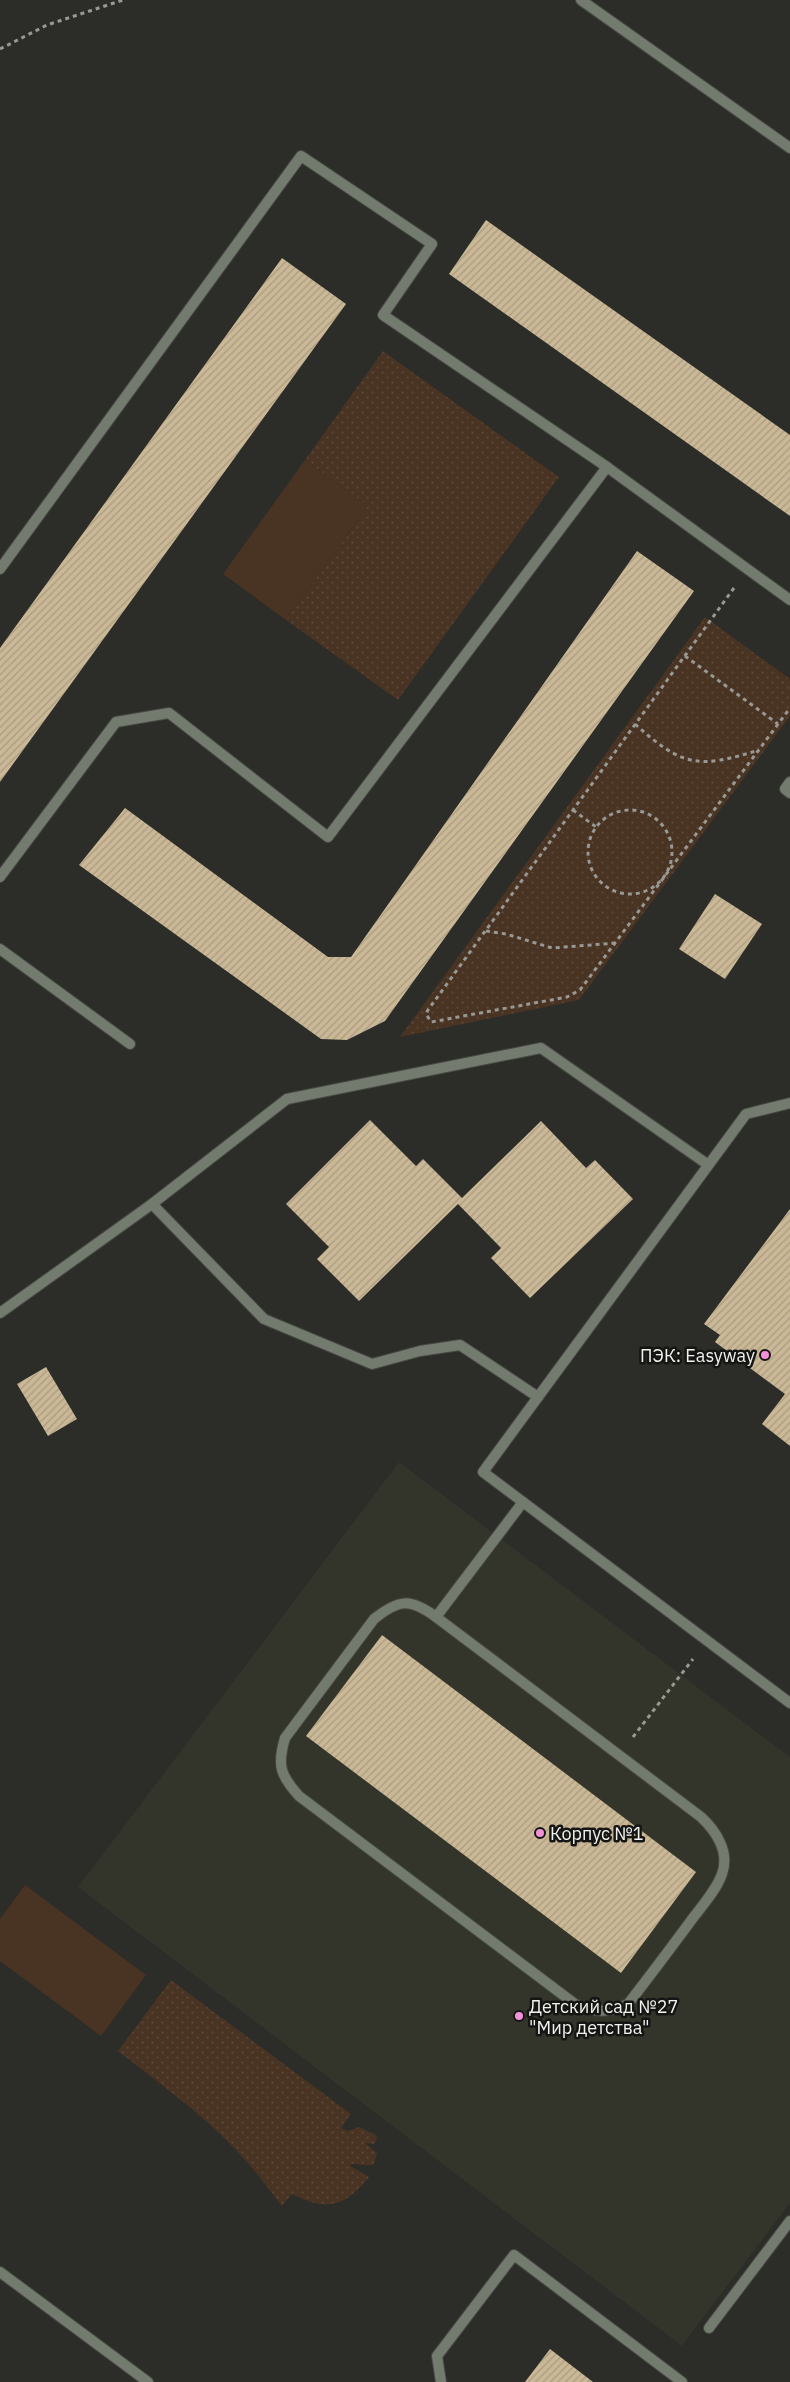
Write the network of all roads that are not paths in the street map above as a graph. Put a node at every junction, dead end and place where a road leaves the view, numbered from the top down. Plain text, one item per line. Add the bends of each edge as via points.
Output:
1 (581, 0) edge
2 (790, 148) edge
3 (608, 467) junction
4 (0, 569) edge
5 (790, 600) edge
6 (790, 782) edge
7 (790, 793) edge
8 (0, 877) edge
9 (0, 950) edge
10 (130, 1044) dead end
11 (790, 1103) edge
12 (707, 1164) junction
13 (152, 1204) junction
14 (0, 1312) edge
15 (538, 1397) junction
16 (522, 1502) junction
17 (436, 1617) junction
18 (790, 1704) edge
19 (790, 2221) edge
20 (0, 2272) edge
21 (709, 2328) dead end
22 (148, 2382) edge
23 (441, 2382) edge
24 (682, 2382) edge

1 - 2 street
3 - 4 street via 383,316 432,244 301,156
3 - 5 street
3 - 8 street via 328,838 169,713 116,722
6 - 7 street via 785,789
9 - 10 street
11 - 12 street via 746,1114
12 - 13 street via 541,1048 287,1099
12 - 15 street
13 - 14 street
13 - 15 street via 264,1318 372,1364 420,1351 460,1345
15 - 16 street via 483,1472
16 - 17 street
16 - 18 street
17 - 17 street via 712,1828 721,1843 724,1858 722,1874 708,1898 628,2004 614,2011 599,2012 567,1998 299,1796 284,1776 280,1756 285,1738 374,1620 390,1606 404,1603 420,1606
19 - 21 street
20 - 22 street
23 - 24 street via 437,2356 514,2255

